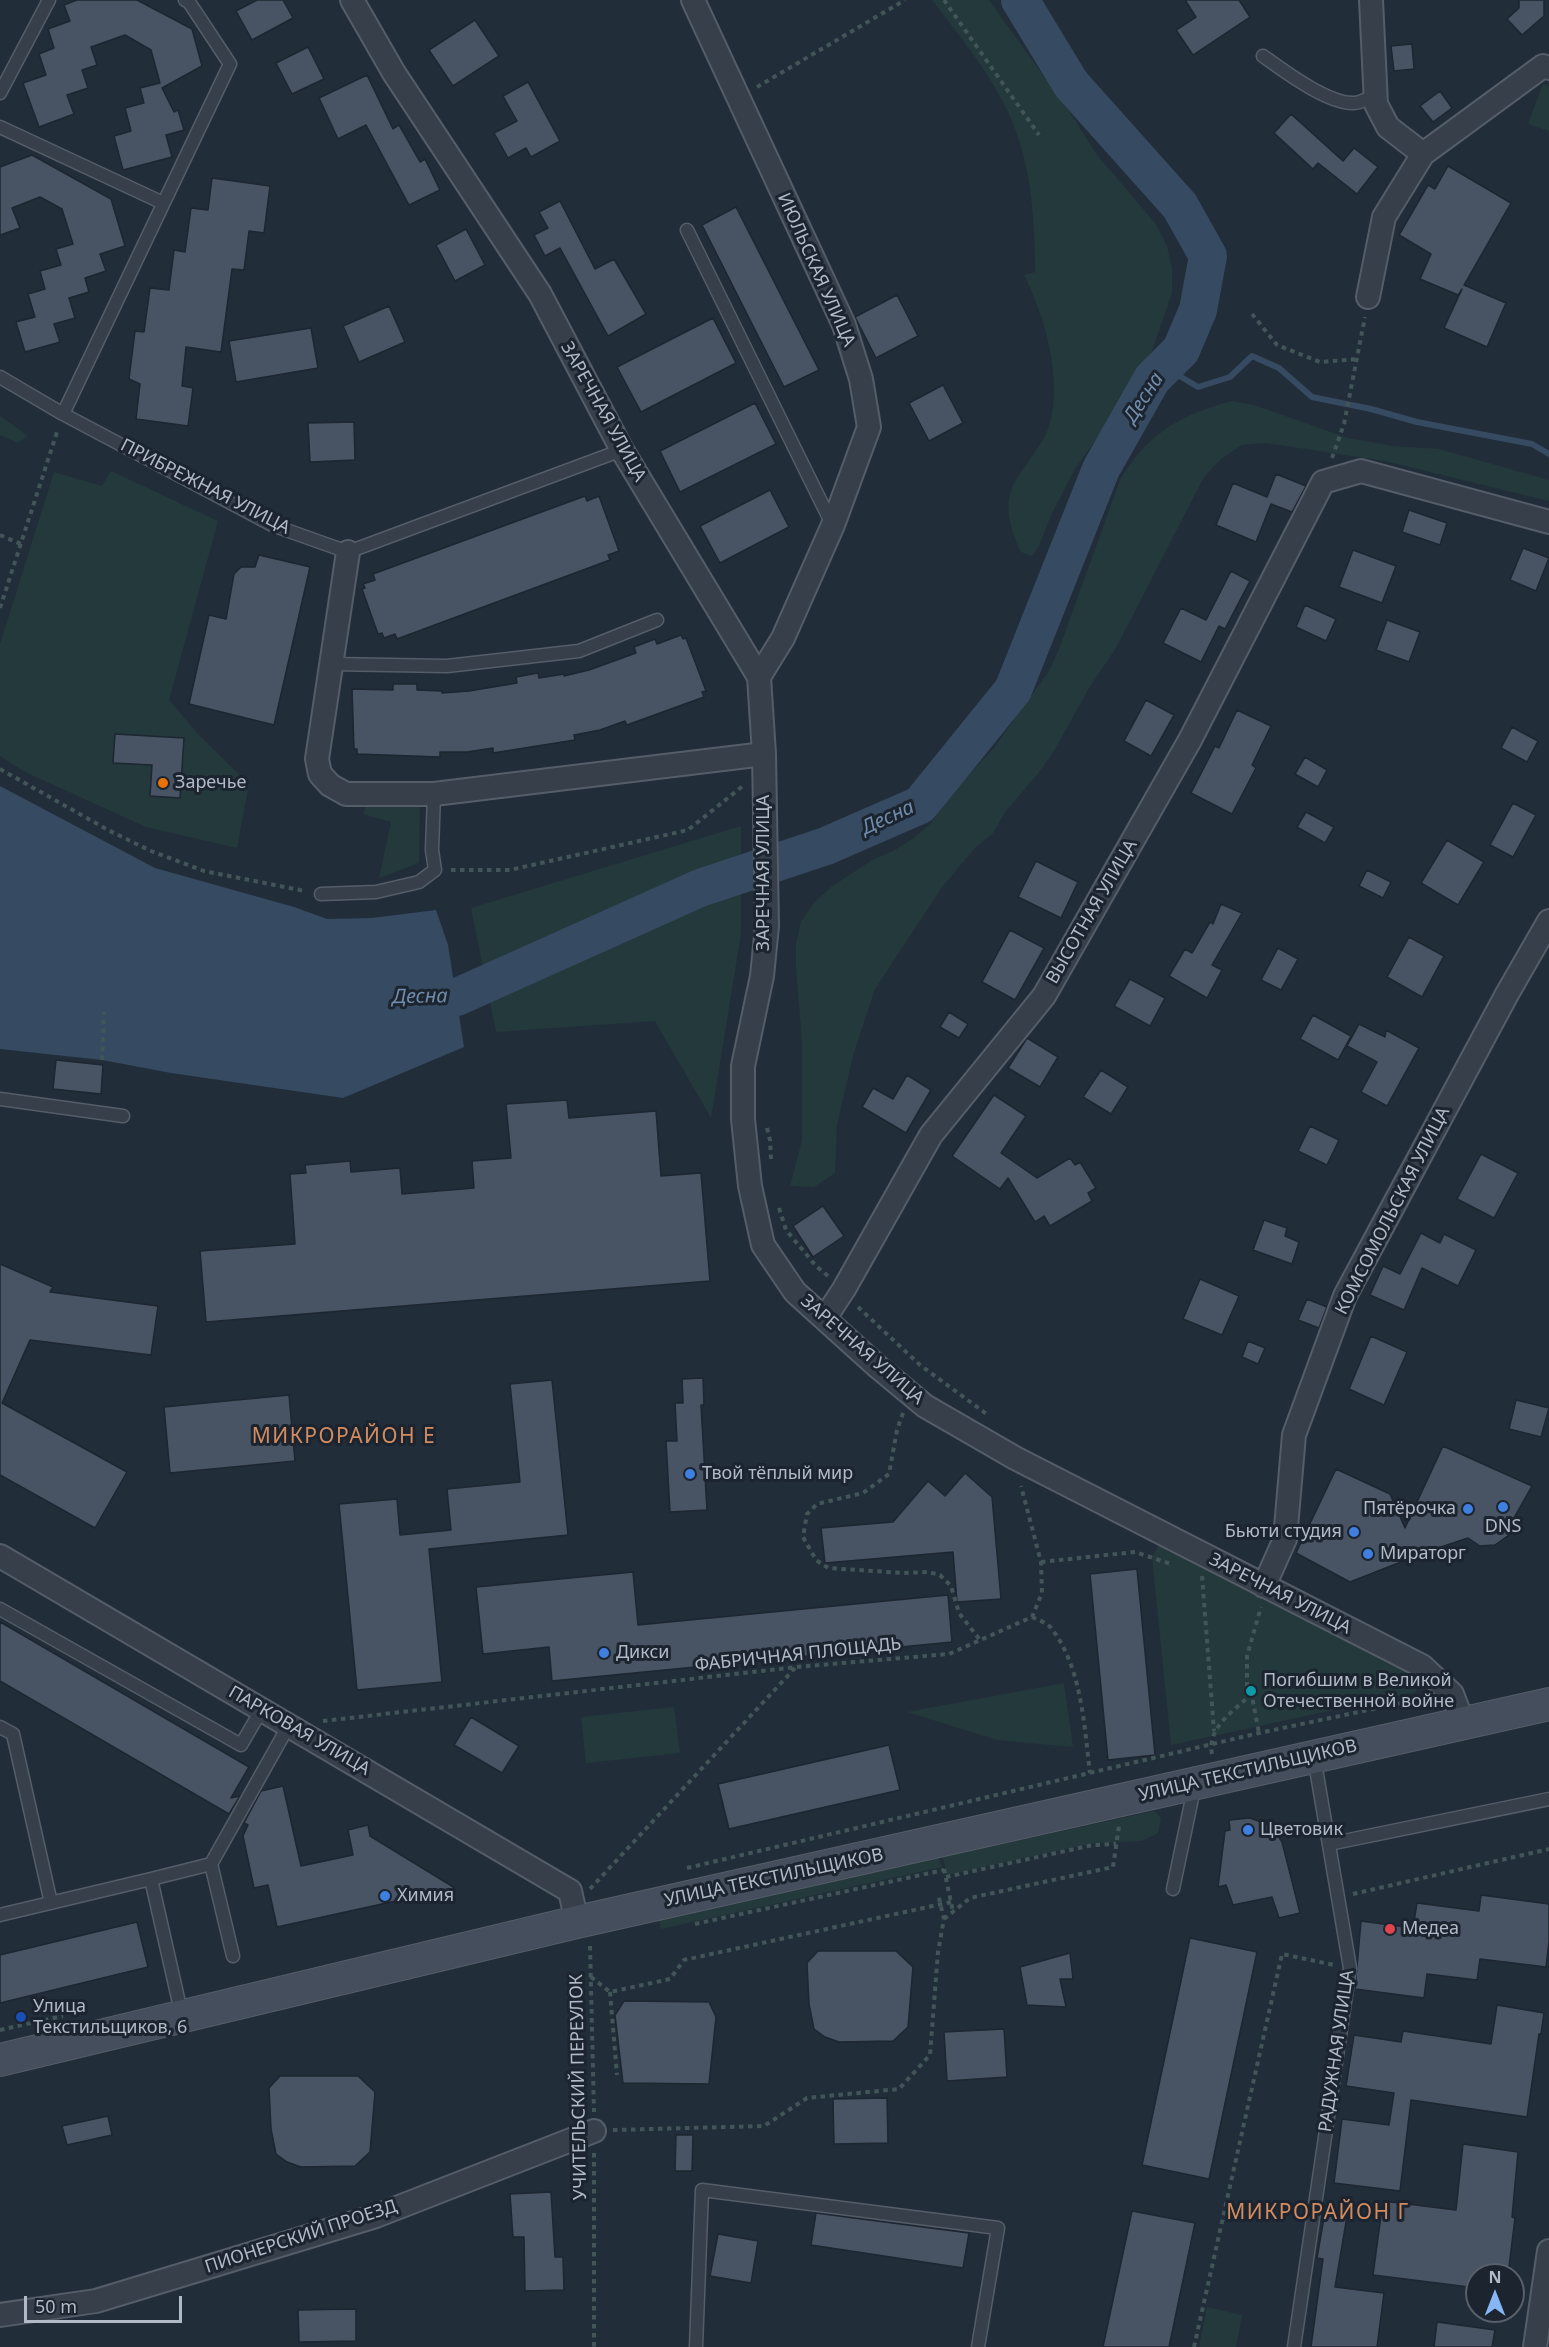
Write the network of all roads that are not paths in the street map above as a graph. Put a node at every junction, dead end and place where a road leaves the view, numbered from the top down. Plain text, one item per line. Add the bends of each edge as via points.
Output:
1 (49, 0) edge
2 (185, 0) edge
3 (352, 0) edge
4 (693, 0) edge
5 (1371, 0) edge
6 (1263, 56) dead end
7 (1547, 60) edge
8 (0, 93) edge
9 (1376, 95) junction
10 (0, 127) edge
11 (1423, 154) junction
12 (164, 203) junction
13 (687, 230) dead end
14 (1368, 297) road end
15 (0, 377) edge
16 (63, 414) junction
17 (622, 450) junction
18 (1549, 522) edge
19 (832, 525) junction
20 (348, 552) junction
21 (657, 620) dead end
22 (331, 664) junction
23 (759, 677) junction
24 (764, 753) junction
25 (434, 794) junction
26 (321, 894) road end
27 (1549, 921) edge
28 (0, 1099) edge
29 (123, 1116) dead end
30 (825, 1318) junction
31 (1, 1560) edge
32 (1264, 1586) junction
33 (0, 1609) edge
34 (1549, 1704) edge
35 (262, 1709) junction
36 (1457, 1709) junction
37 (289, 1725) junction
38 (0, 1726) edge
39 (1314, 1756) junction
40 (1195, 1783) junction
41 (1549, 1799) edge
42 (1329, 1844) junction
43 (211, 1864) junction
44 (151, 1879) junction
45 (1173, 1889) dead end
46 (51, 1903) junction
47 (0, 1915) edge
48 (583, 1931) junction
49 (233, 1956) dead end
50 (182, 2016) junction
51 (0, 2060) edge
52 (594, 2131) road end
53 (1549, 2251) edge
54 (0, 2315) edge
55 (696, 2347) edge
56 (978, 2347) edge
57 (1294, 2347) edge
58 (1535, 2347) edge

1 - 8 lane
2 - 12 lane via 230,64
3 - 17 street, ЗАРЕЧНАЯ УЛИЦА via 394,74 540,294
4 - 19 street, ИЮЛЬСКАЯ УЛИЦА via 844,325 861,379 868,427
5 - 9 street
6 - 9 lane via 1297,81 1334,98 1355,104
7 - 11 street
9 - 11 street via 1376,104 1388,127
10 - 12 lane
11 - 14 street via 1384,217
12 - 16 lane
13 - 19 lane
15 - 16 lane, ПРИБРЕЖНАЯ УЛИЦА
16 - 20 lane, ПРИБРЕЖНАЯ УЛИЦА via 273,525
17 - 20 lane
17 - 23 street, ЗАРЕЧНАЯ УЛИЦА
18 - 30 street, ВЫСОТНАЯ УЛИЦА via 1361,471 1323,482 1190,740 1044,996 931,1135
19 - 23 street, ИЮЛЬСКАЯ УЛИЦА via 783,638
20 - 22 street
21 - 22 lane via 579,651 447,666
22 - 25 street via 317,759 320,774 346,794
23 - 24 street, ЗАРЕЧНАЯ УЛИЦА
24 - 25 street
24 - 30 street, ЗАРЕЧНАЯ УЛИЦА via 767,926 762,976 743,1066 743,1119 750,1186 763,1245 795,1292
25 - 26 lane via 435,870 419,882 376,892
27 - 32 street, КОМСОМОЛЬСКАЯ УЛИЦА via 1345,1296 1294,1435 1285,1539
28 - 29 lane
30 - 32 street, ЗАРЕЧНАЯ УЛИЦА via 925,1406 1197,1563
31 - 35 street, ПАРКОВАЯ УЛИЦА
32 - 36 street, ЗАРЕЧНАЯ УЛИЦА via 1422,1666
33 - 35 lane via 241,1745
34 - 36 main road, УЛИЦА ТЕКСТИЛЬЩИКОВ
35 - 37 street, ПАРКОВАЯ УЛИЦА
36 - 39 main road, УЛИЦА ТЕКСТИЛЬЩИКОВ
37 - 43 lane
37 - 48 street, ПАРКОВАЯ УЛИЦА via 570,1891
38 - 46 lane via 13,1734
39 - 40 main road, УЛИЦА ТЕКСТИЛЬЩИКОВ
39 - 42 lane, РАДУЖНАЯ УЛИЦА
40 - 45 lane
40 - 48 main road, УЛИЦА ТЕКСТИЛЬЩИКОВ via 938,1842
41 - 42 lane
42 - 57 lane, РАДУЖНАЯ УЛИЦА via 1350,1968
43 - 44 lane
43 - 49 lane
44 - 46 lane
44 - 50 lane
46 - 47 lane
48 - 50 main road, УЛИЦА ТЕКСТИЛЬЩИКОВ
50 - 51 main road, УЛИЦА ТЕКСТИЛЬЩИКОВ
52 - 54 street, ПИОНЕРСКИЙ ПРОЕЗД via 376,2216 96,2301
53 - 58 street
55 - 56 lane via 702,2190 998,2228

